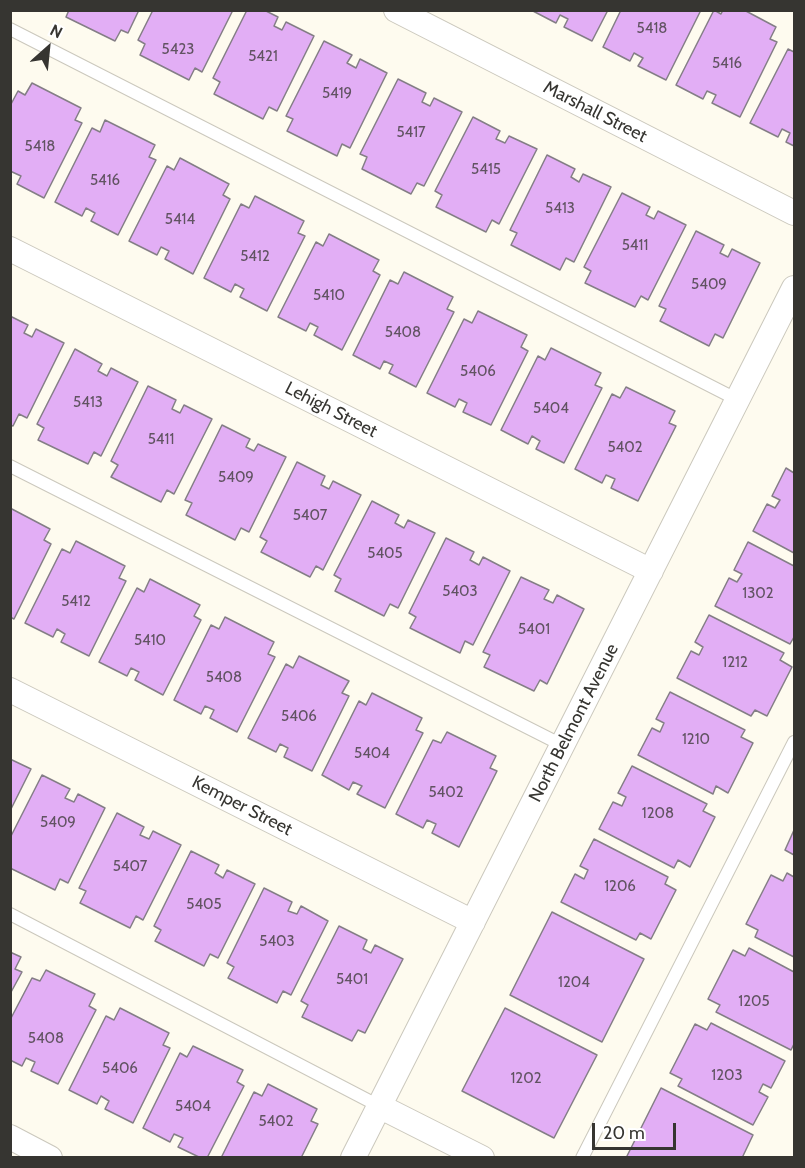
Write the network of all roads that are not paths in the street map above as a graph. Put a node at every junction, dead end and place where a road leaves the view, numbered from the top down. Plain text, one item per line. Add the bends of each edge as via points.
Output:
1 (396, 10) edge
2 (10, 29) edge
3 (795, 213) edge
4 (10, 249) edge
5 (795, 288) edge
6 (738, 400) junction
7 (10, 466) edge
8 (651, 571) junction
9 (10, 690) edge
10 (795, 742) edge
11 (562, 745) junction
12 (10, 914) edge
13 (473, 922) junction
14 (379, 1106) junction
15 (10, 1137) edge
16 (50, 1158) edge
17 (353, 1158) edge
18 (482, 1158) edge
19 (582, 1158) edge

1 - 3 street, Marshall Street
2 - 6 lane
4 - 8 street, Lehigh Street
5 - 6 street, North Belmont Avenue
6 - 8 street, North Belmont Avenue
7 - 11 lane
8 - 11 street, North Belmont Avenue
9 - 13 street, Kemper Street
10 - 19 lane
11 - 13 street, North Belmont Avenue
12 - 14 lane
13 - 14 street, North Belmont Avenue
14 - 17 street, North Belmont Avenue
14 - 18 street
15 - 16 street

